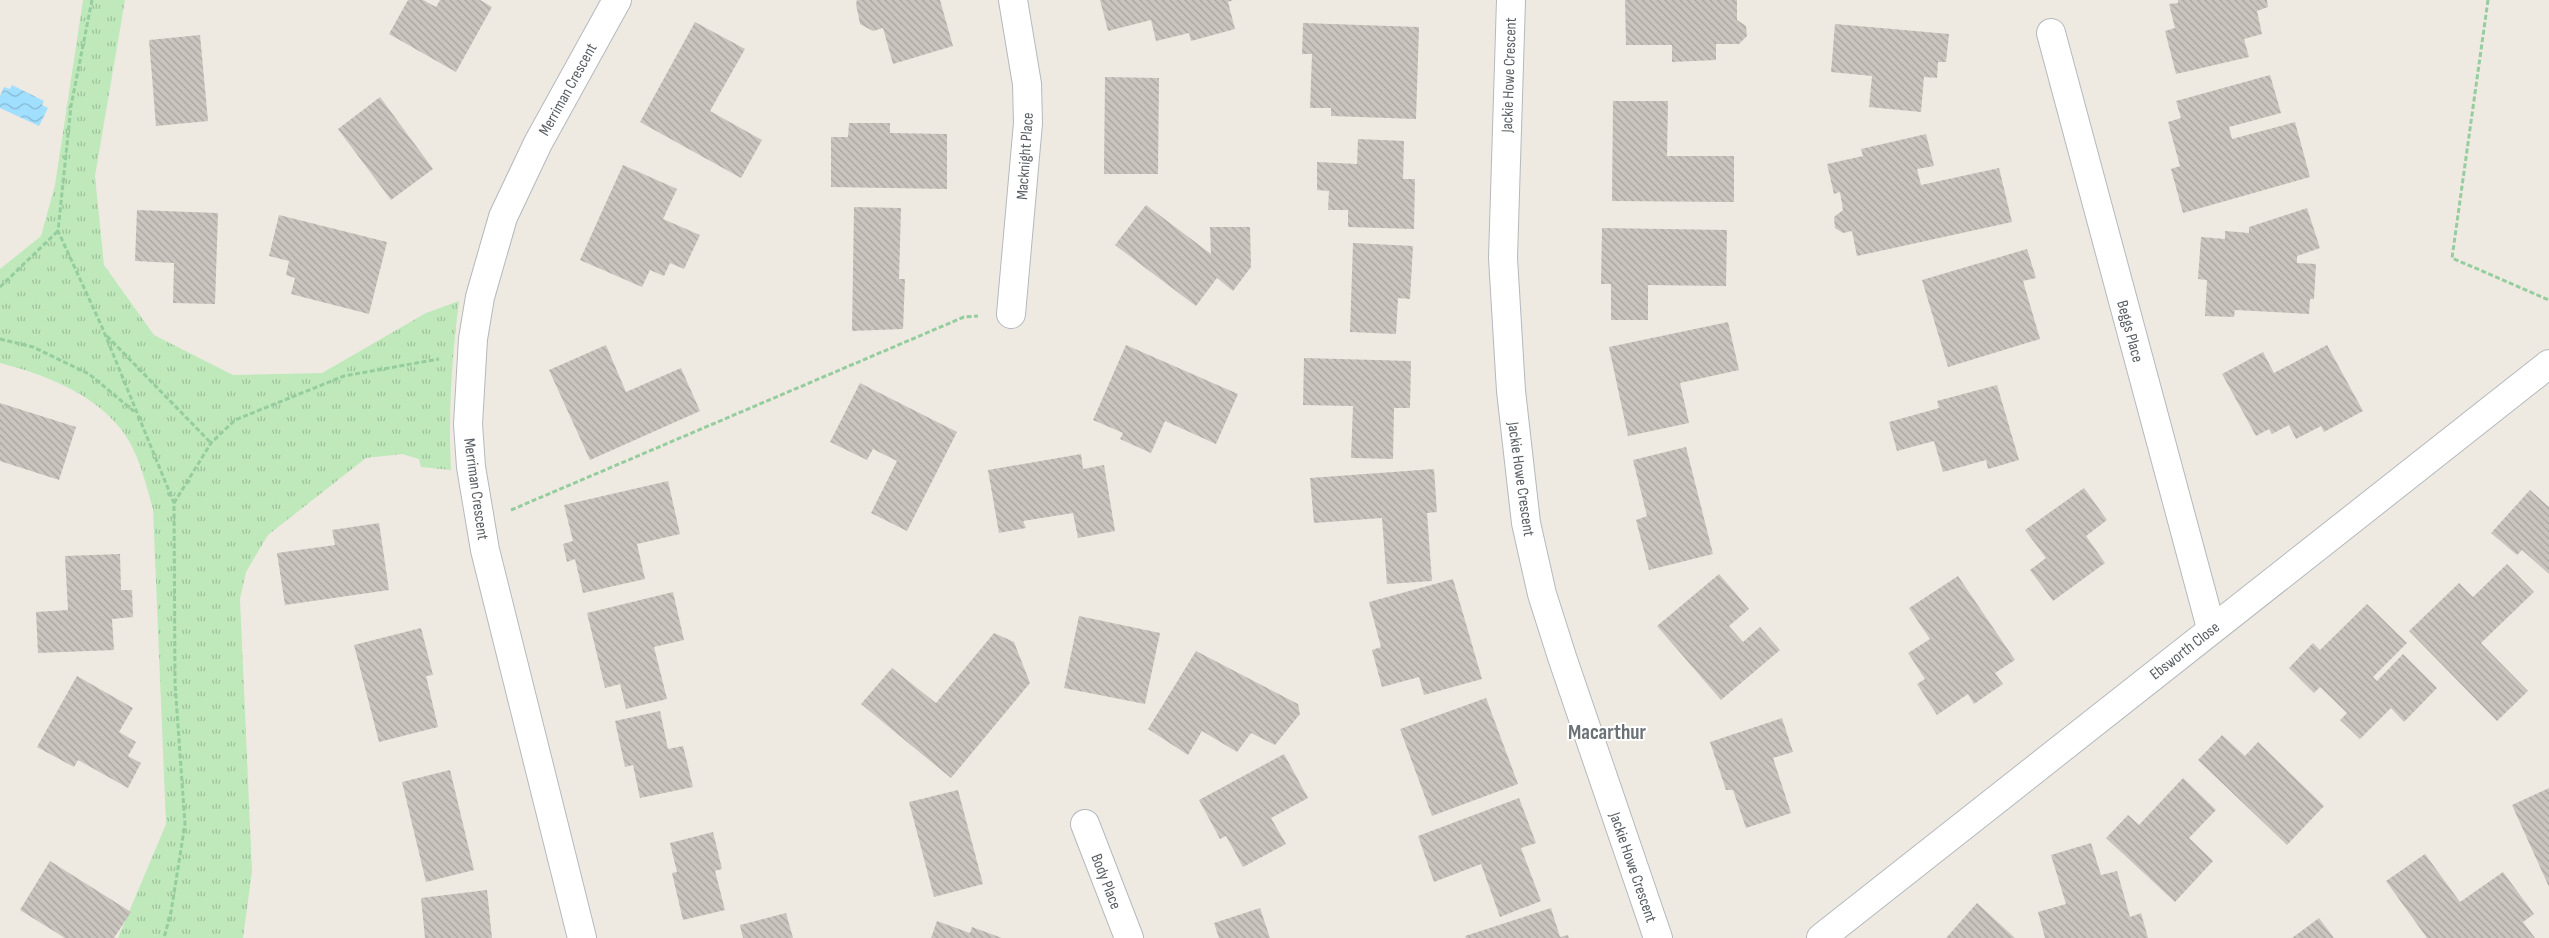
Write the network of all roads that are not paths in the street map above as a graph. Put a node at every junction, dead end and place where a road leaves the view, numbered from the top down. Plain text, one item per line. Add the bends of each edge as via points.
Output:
1 (617, 0) edge
2 (1013, 0) edge
3 (1511, 0) edge
4 (2051, 33) dead end
5 (1011, 314) road end
6 (2549, 364) edge
7 (2211, 628) junction
8 (1085, 824) dead end
9 (582, 938) edge
10 (1129, 938) edge
11 (1658, 938) edge
12 (1821, 938) edge

1 - 9 street, Merriman Crescent via 538,142 503,216 480,297 472,354 468,424 470,467 485,550
2 - 5 street, Macknight Place via 1027,84 1028,123
3 - 11 street, Jackie Howe Crescent via 1503,258 1511,391 1526,523 1542,594 1562,657
4 - 7 street, Beggs Place
6 - 7 street, Ebsworth Close
7 - 12 street, Ebsworth Close
8 - 10 street, Body Place

